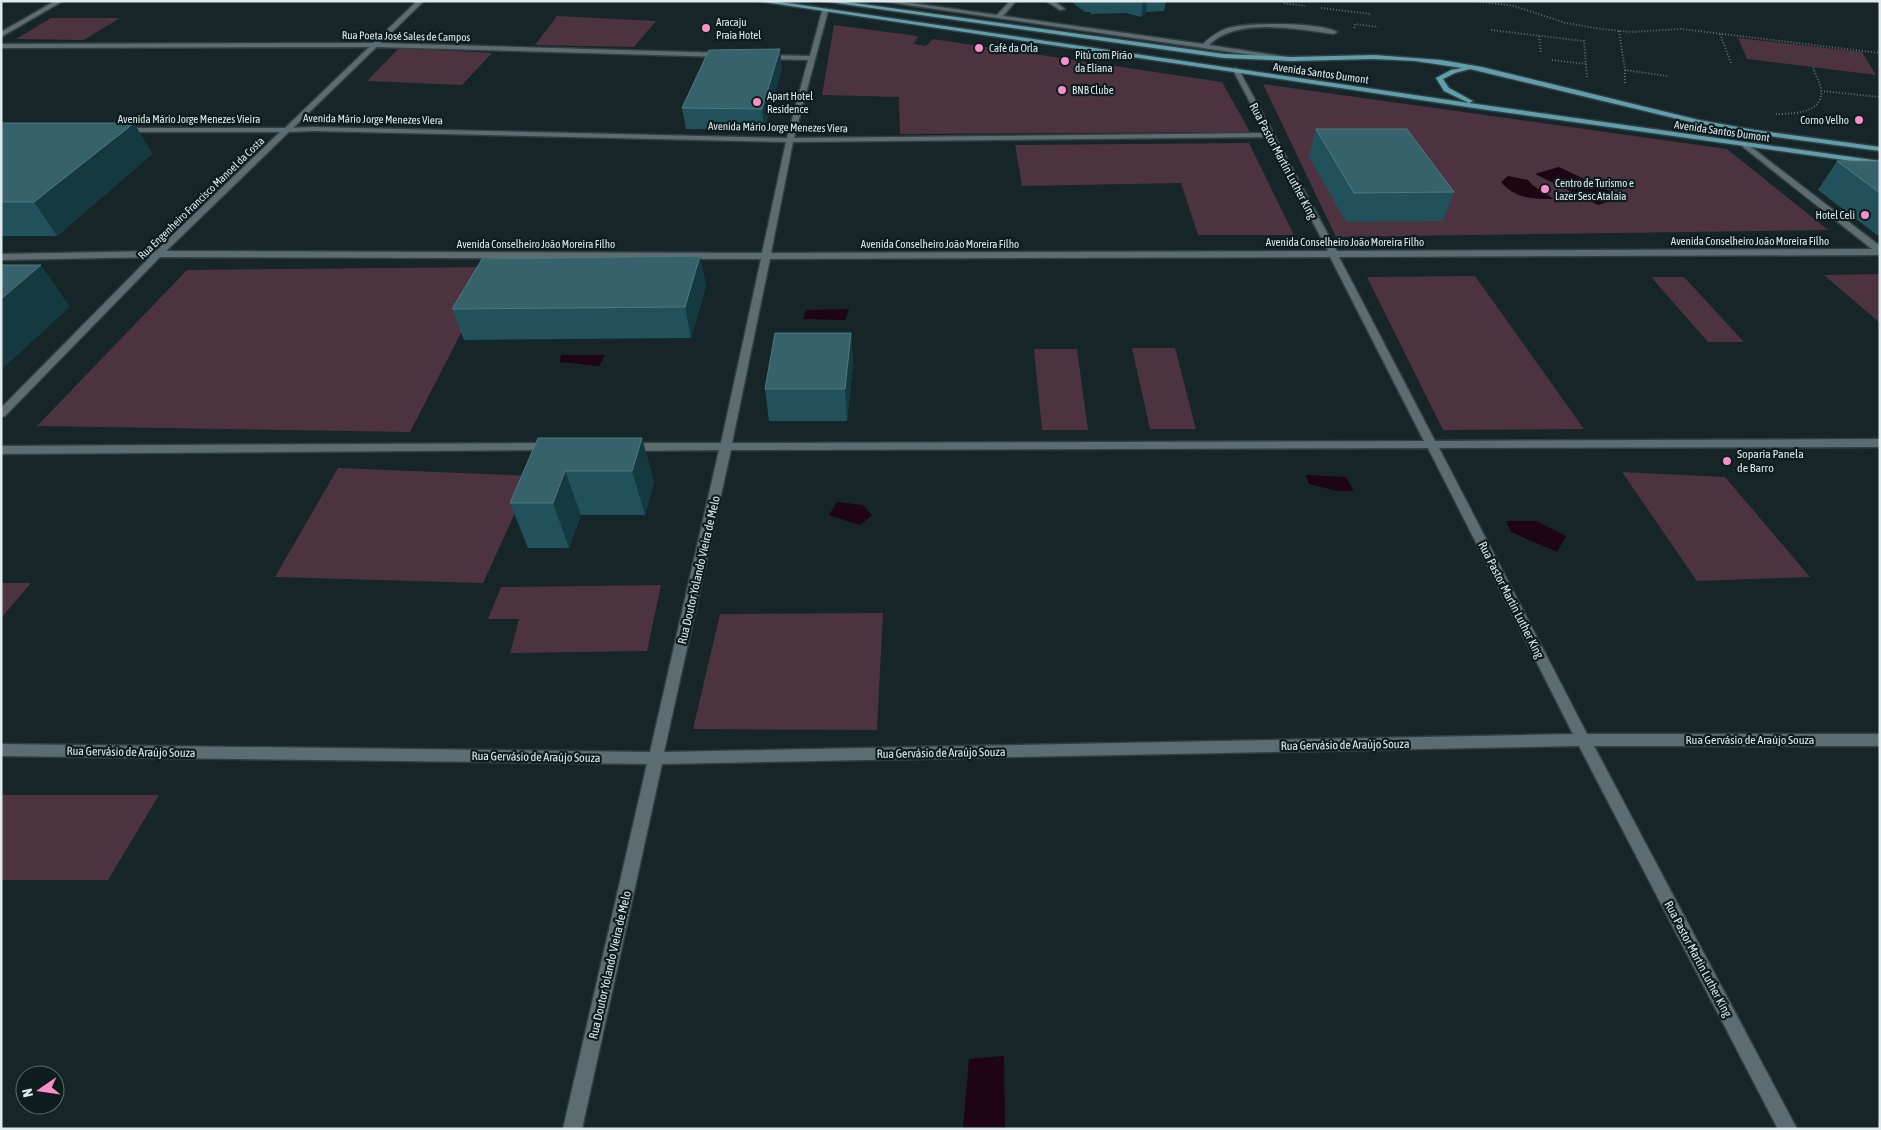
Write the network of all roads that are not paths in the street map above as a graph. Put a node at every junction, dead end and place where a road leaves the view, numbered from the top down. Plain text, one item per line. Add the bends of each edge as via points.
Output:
1 (60, 1) edge
2 (421, 1) edge
3 (760, 1) edge
4 (883, 1) edge
5 (1013, 1) edge
6 (1049, 1) edge
7 (825, 6) edge
8 (1062, 9) dead end
9 (982, 15) junction
10 (945, 16) junction
11 (998, 17) junction
12 (1334, 32) dead end
13 (1, 35) edge
14 (377, 45) junction
15 (1, 46) edge
16 (1205, 46) junction
17 (732, 56) edge
18 (761, 56) edge
19 (810, 58) junction
20 (1292, 58) junction
21 (1482, 69) junction
22 (1236, 70) junction
23 (1481, 107) junction
24 (110, 130) edge
25 (288, 130) junction
26 (1269, 135) junction
27 (790, 140) junction
28 (1746, 145) junction
29 (1880, 148) edge
30 (1880, 163) edge
31 (1880, 251) edge
32 (158, 254) junction
33 (1333, 254) junction
34 (768, 256) junction
35 (1, 257) edge
36 (1, 414) edge
37 (1880, 443) edge
38 (726, 446) junction
39 (1432, 446) junction
40 (557, 447) edge
41 (617, 447) edge
42 (1, 450) edge
43 (1583, 740) junction
44 (1880, 740) edge
45 (1, 750) edge
46 (657, 758) junction
47 (572, 1129) edge
48 (1788, 1129) edge

1 - 13 street
2 - 14 street, Rua Engenheiro Francisco Manoel da Costa
3 - 7 main road, Avenida Santos Dumont
4 - 9 street
5 - 11 street
6 - 8 street
7 - 10 main road, Avenida Santos Dumont
7 - 19 street, Rua Doutor Yolando Vieira de Melo
7 - 22 main road, Avenida Santos Dumont
9 - 10 main road
9 - 11 street
10 - 20 main road, Avenida Santos Dumont via 1197,53
11 - 16 street
12 - 16 street via 1258,26 1213,36
14 - 15 street, Rua Poeta José Sales de Campos
14 - 17 street, Rua Poeta José Sales de Campos
14 - 25 street, Rua Engenheiro Francisco Manoel da Costa
16 - 20 street
18 - 19 street
19 - 27 street, Rua Doutor Yolando Vieira de Melo
20 - 21 main road, Avenida Santos Dumont via 1415,58
21 - 23 main road via 1453,71 1439,78 1444,88
21 - 29 main road, Avenida Santos Dumont via 1699,122
22 - 23 main road, Avenida Santos Dumont
22 - 26 street, Rua Pastor Martin Luther King
23 - 28 main road, Avenida Santos Dumont
24 - 25 street, Avenida Mário Jorge Menezes Vieira
25 - 27 street, Avenida Mário Jorge Menezes Viera
25 - 32 street, Rua Engenheiro Francisco Manoel da Costa
26 - 27 street, Avenida Mário Jorge Menezes Viera
26 - 33 street, Rua Pastor Martin Luther King
27 - 34 street, Rua Doutor Yolando Vieira de Melo
28 - 30 main road, Avenida Santos Dumont
28 - 31 street
31 - 33 street, Avenida Conselheiro João Moreira Filho
32 - 34 street, Avenida Conselheiro João Moreira Filho
32 - 35 street, Avenida Conselheiro João Moreira Filho
32 - 36 street, Rua Engenheiro Francisco Manoel da Costa
33 - 34 street, Avenida Conselheiro João Moreira Filho
33 - 39 street, Rua Pastor Martin Luther King
34 - 38 street, Rua Doutor Yolando Vieira de Melo
37 - 39 street
38 - 39 street
38 - 41 street
38 - 46 street, Rua Doutor Yolando Vieira de Melo
39 - 43 street, Rua Pastor Martin Luther King
40 - 42 street
43 - 44 street, Rua Gervásio de Araújo Souza
43 - 46 street, Rua Gervásio de Araújo Souza
43 - 48 street, Rua Pastor Martin Luther King
45 - 46 street, Rua Gervásio de Araújo Souza
46 - 47 street, Rua Doutor Yolando Vieira de Melo

